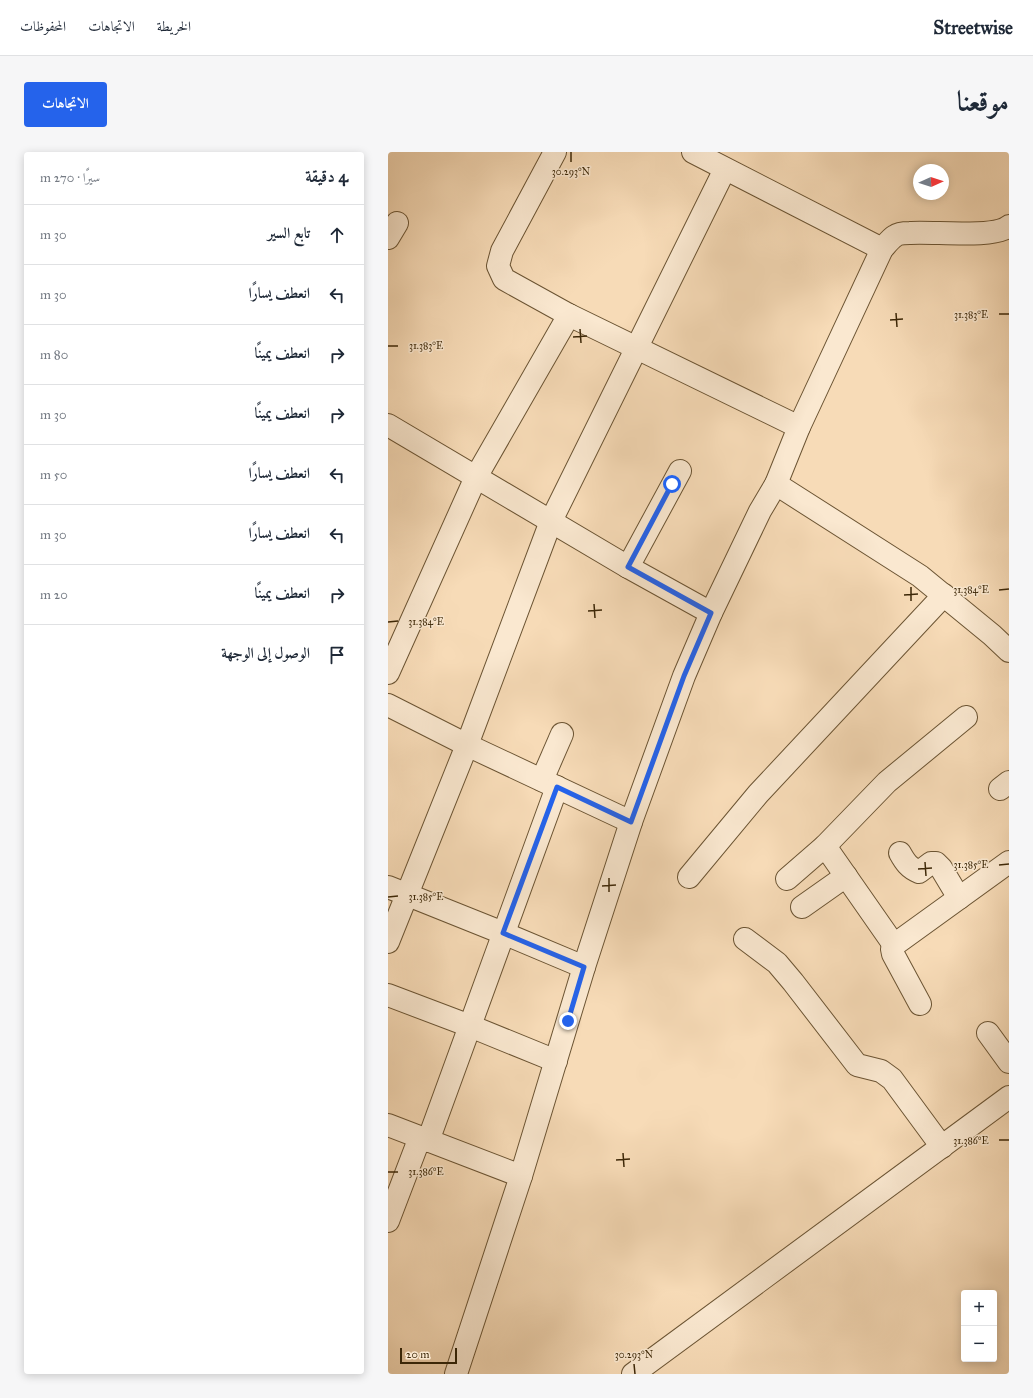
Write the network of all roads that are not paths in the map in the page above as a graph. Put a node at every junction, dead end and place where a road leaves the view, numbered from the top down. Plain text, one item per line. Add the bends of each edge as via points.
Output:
1 (555, 152) edge
2 (693, 152) edge
3 (725, 169) junction
4 (1009, 226) edge
5 (882, 249) junction
6 (569, 315) junction
7 (638, 347) junction
8 (388, 425) edge
9 (799, 427) junction
10 (680, 471) dead end
11 (476, 477) junction
12 (776, 484) junction
13 (551, 521) junction
14 (628, 567) junction
15 (944, 595) junction
16 (711, 613) junction
17 (1009, 651) edge
18 (388, 674) edge
19 (388, 704) edge
20 (966, 717) dead end
21 (562, 734) dead end
22 (467, 745) junction
23 (549, 784) junction
24 (631, 822) junction
25 (825, 846) junction
26 (900, 853) dead end
27 (1009, 862) edge
28 (846, 876) junction
29 (689, 877) dead end
30 (787, 879) dead end
31 (397, 891) edge
32 (959, 898) junction
33 (802, 907) dead end
34 (503, 933) junction
35 (745, 939) dead end
36 (388, 942) edge
37 (894, 946) junction
38 (584, 967) junction
39 (388, 995) edge
40 (920, 1004) dead end
41 (470, 1026) junction
42 (988, 1033) dead end
43 (556, 1061) junction
44 (1009, 1062) edge
45 (1009, 1097) edge
46 (388, 1125) edge
47 (424, 1139) junction
48 (942, 1147) junction
49 (521, 1176) junction
50 (388, 1221) edge
51 (456, 1374) edge
52 (633, 1374) edge

1 - 6 street via 502,251 498,266 504,279
2 - 3 street
3 - 5 street
3 - 7 street
4 - 5 street via 1006,229 983,233 904,234 896,236
5 - 9 street
6 - 7 street
6 - 11 street
7 - 9 street
7 - 13 street
8 - 11 street
9 - 12 street
10 - 14 street
11 - 13 street
11 - 18 street
12 - 15 street via 920,576
12 - 16 street via 760,511
13 - 14 street
13 - 22 street
14 - 16 street
15 - 17 street
15 - 29 street via 758,794
16 - 24 street via 684,676
19 - 22 street
20 - 25 street via 887,782
21 - 23 street
22 - 23 street
22 - 31 street
23 - 24 street
23 - 34 street
24 - 38 street
25 - 28 street
25 - 30 street
26 - 32 street via 907,865 919,872 931,863 936,863
27 - 32 street
28 - 33 street
28 - 37 street
31 - 34 street
31 - 36 street
32 - 37 street
34 - 38 street
34 - 41 street
35 - 48 street via 777,963 857,1065 881,1071 892,1079
37 - 40 street via 893,954
38 - 43 street
39 - 41 street
41 - 43 street
41 - 47 street
42 - 44 street
43 - 49 street
45 - 48 street
46 - 47 street
47 - 49 street
47 - 50 street
48 - 52 street
49 - 51 street

